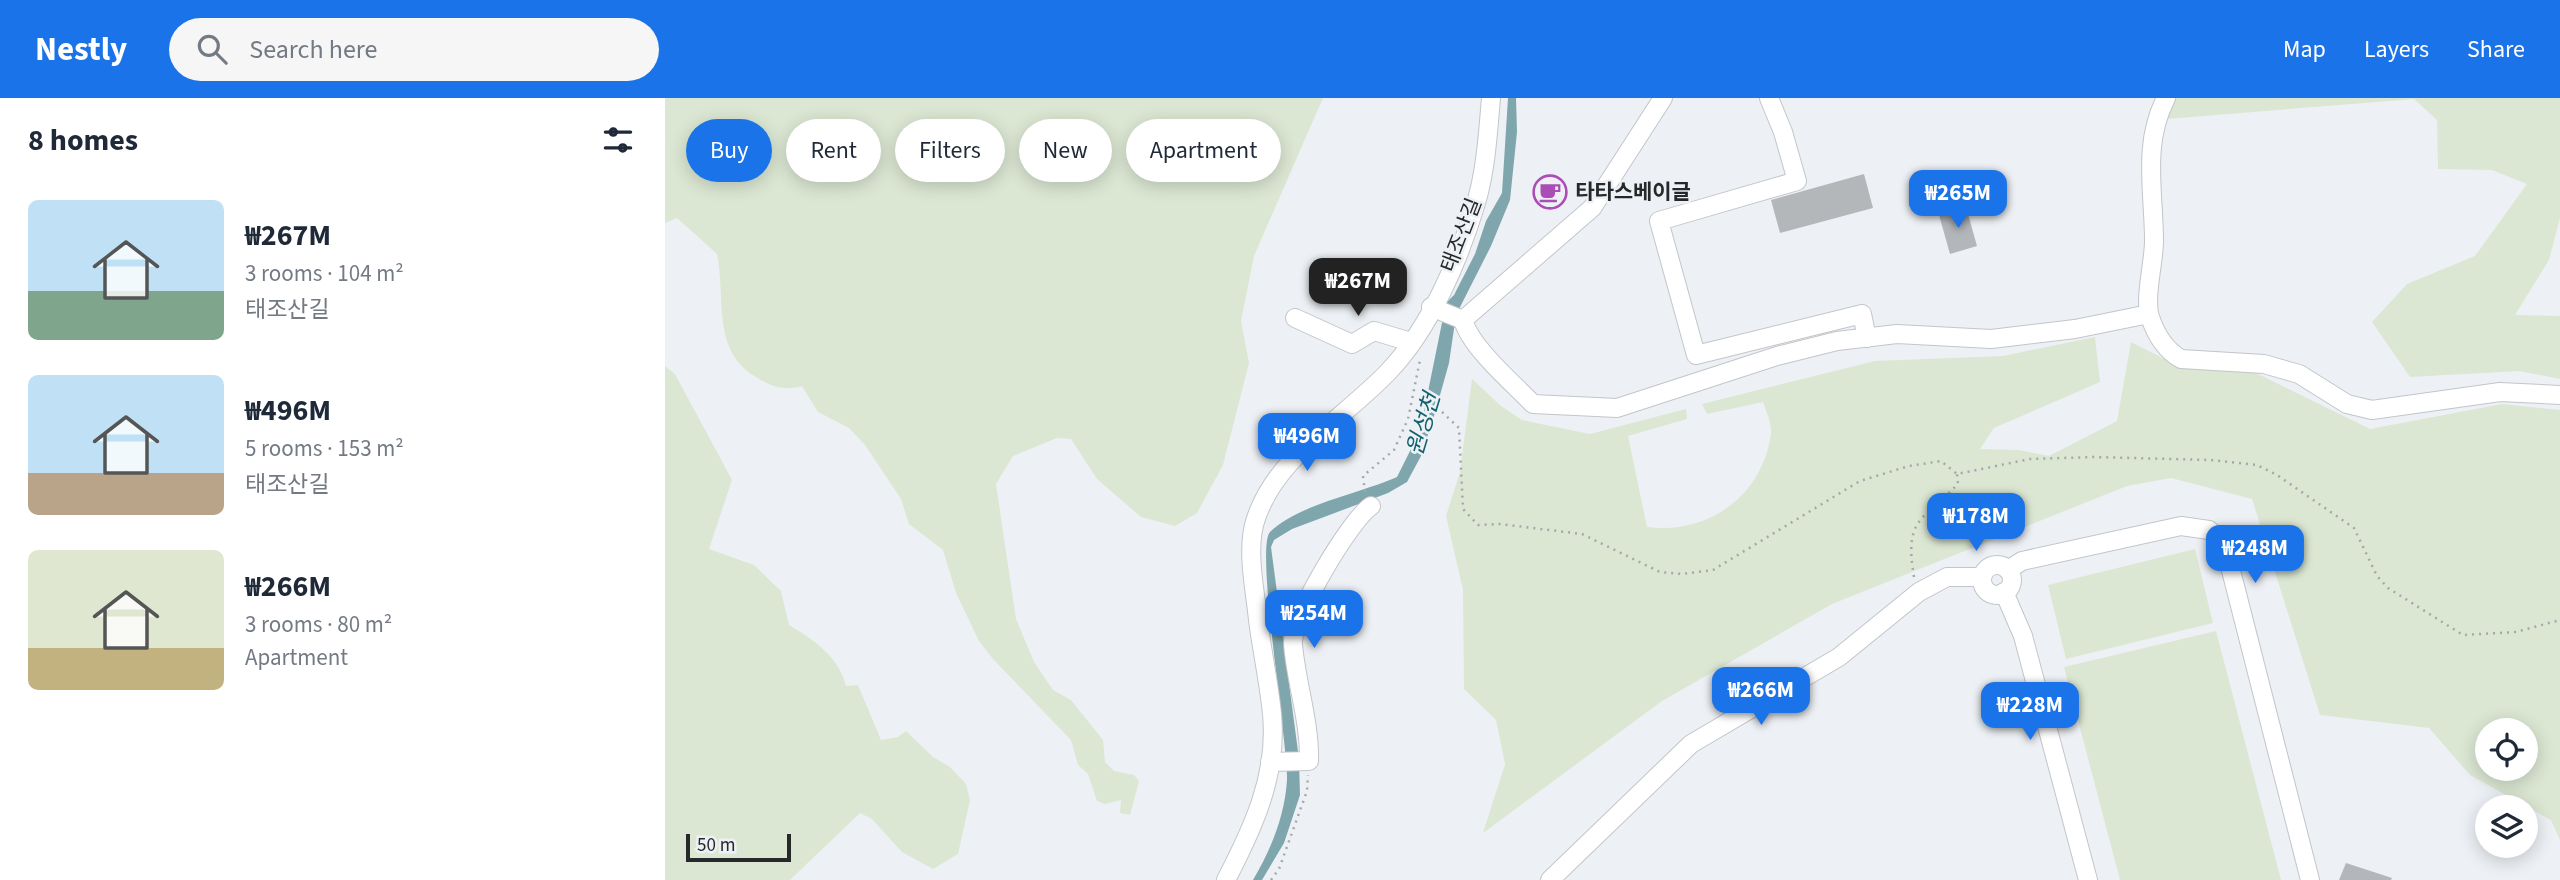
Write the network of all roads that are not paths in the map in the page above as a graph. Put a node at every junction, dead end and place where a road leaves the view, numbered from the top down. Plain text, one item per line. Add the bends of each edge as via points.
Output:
1 (1491, 98) edge
2 (1663, 98) edge
3 (1769, 98) edge
4 (2166, 98) edge
5 (1435, 309) junction
6 (2149, 314) junction
7 (1295, 317) dead end
8 (1460, 319) junction
9 (1867, 338) junction
10 (1416, 348) junction
11 (2560, 395) edge
12 (1371, 506) dead end
13 (2008, 570) junction
14 (1982, 577) junction
15 (2004, 592) junction
16 (1276, 761) junction
17 (1226, 880) edge
18 (1550, 880) edge
19 (2088, 880) edge
20 (2311, 880) edge

1 - 5 street, 태조산길 via 1477,201
2 - 8 street via 1592,208
3 - 9 street via 1797,181 1659,221 1696,355 1862,313
4 - 6 street via 2151,148 2154,241
5 - 8 street
5 - 10 street, 태조산길
6 - 9 street via 1991,339 1897,334
6 - 11 street via 2169,352 2181,359 2265,365 2299,374 2347,404 2372,410 2500,392
7 - 10 street via 1352,344 1374,331
8 - 9 street via 1533,404 1617,408 1777,356
10 - 16 street, 태조산길 via 1295,458 1265,495 1254,527 1251,560
12 - 16 street via 1326,567 1293,641 1307,761
13 - 14 street via 1991,566
13 - 15 street via 2011,583
13 - 20 street via 2022,561 2181,526 2209,530 2224,543
14 - 15 street via 1987,591
14 - 18 street via 1947,578 1916,595 1839,657 1691,744
15 - 19 street via 2022,636
16 - 17 street, 태조산길 via 1249,835

